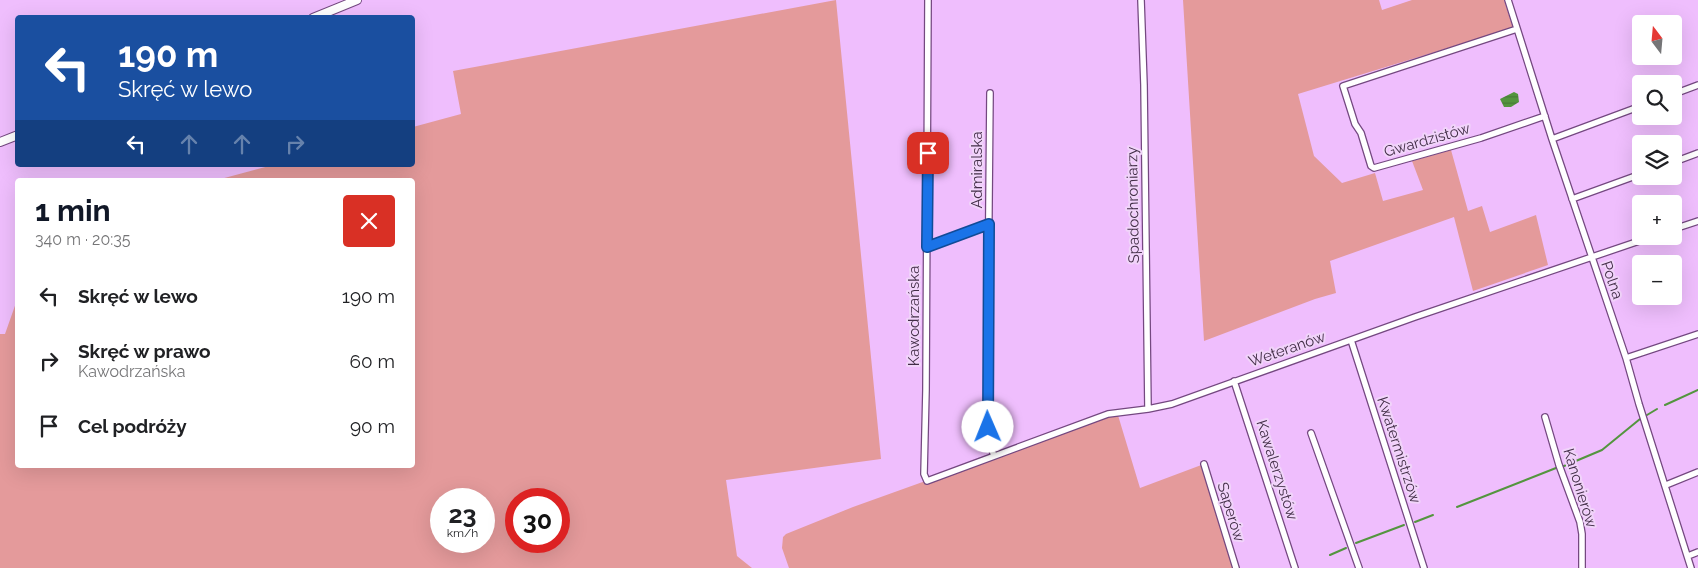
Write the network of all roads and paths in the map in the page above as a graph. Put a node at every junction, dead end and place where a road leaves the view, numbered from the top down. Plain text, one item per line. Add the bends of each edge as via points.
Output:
1 (357, 0) edge
2 (928, 0) edge
3 (1141, 0) edge
4 (1508, 0) edge
5 (320, 15) edge
6 (1517, 29) junction
7 (1698, 85) edge
8 (1682, 91) edge
9 (990, 93) dead end
10 (1632, 109) edge
11 (1545, 116) junction
12 (15, 136) edge
13 (1552, 139) junction
14 (0, 142) edge
15 (1698, 153) edge
16 (1682, 159) edge
17 (1632, 177) edge
18 (1572, 199) junction
19 (1698, 221) edge
20 (989, 224) junction
21 (1682, 227) edge
22 (1632, 243) edge
23 (927, 247) junction
24 (1591, 257) junction
25 (1698, 334) edge
26 (1351, 340) junction
27 (1626, 358) junction
28 (1234, 381) junction
29 (1148, 409) junction
30 (1545, 417) dead end
31 (1311, 432) dead end
32 (994, 456) junction
33 (1204, 464) dead end
34 (1698, 472) edge
35 (927, 481) joint
36 (1666, 485) junction
37 (1698, 552) edge
38 (1688, 556) junction
39 (1236, 568) edge
40 (1296, 568) edge
41 (1358, 568) edge
42 (1424, 568) edge
43 (1582, 568) edge
44 (1691, 568) edge

1 - 5 street
2 - 23 street, Kawodrzańska
3 - 29 street, Spadochroniarzy
4 - 6 street, Polna
6 - 11 street, Polna
6 - 11 street, Gwardzistów via 1343,86 1355,124 1374,168
7 - 8 street
9 - 20 street, Admiralska
10 - 13 street
11 - 13 street, Polna
12 - 14 street
13 - 18 street, Polna
15 - 16 street
17 - 18 street
18 - 24 street, Polna
19 - 21 street
20 - 23 street
20 - 32 street, Admiralska via 987,417 988,438
22 - 24 street, Weteranów
23 - 35 street, Kawodrzańska via 924,474
24 - 26 street, Weteranów
24 - 27 street, Polna
25 - 27 street
26 - 28 street, Weteranów
26 - 42 street, Kwatermistrzów
27 - 36 street, Polna
28 - 29 street, Weteranów via 1172,404
28 - 40 street, Kawalerzystów
29 - 32 street, Weteranów via 1108,414
30 - 43 street, Kanonierów via 1580,522
31 - 41 street
32 - 35 street, Weteranów
33 - 39 street, Saperów
34 - 36 street
36 - 38 street, Polna
37 - 38 street
38 - 44 street, Polna

